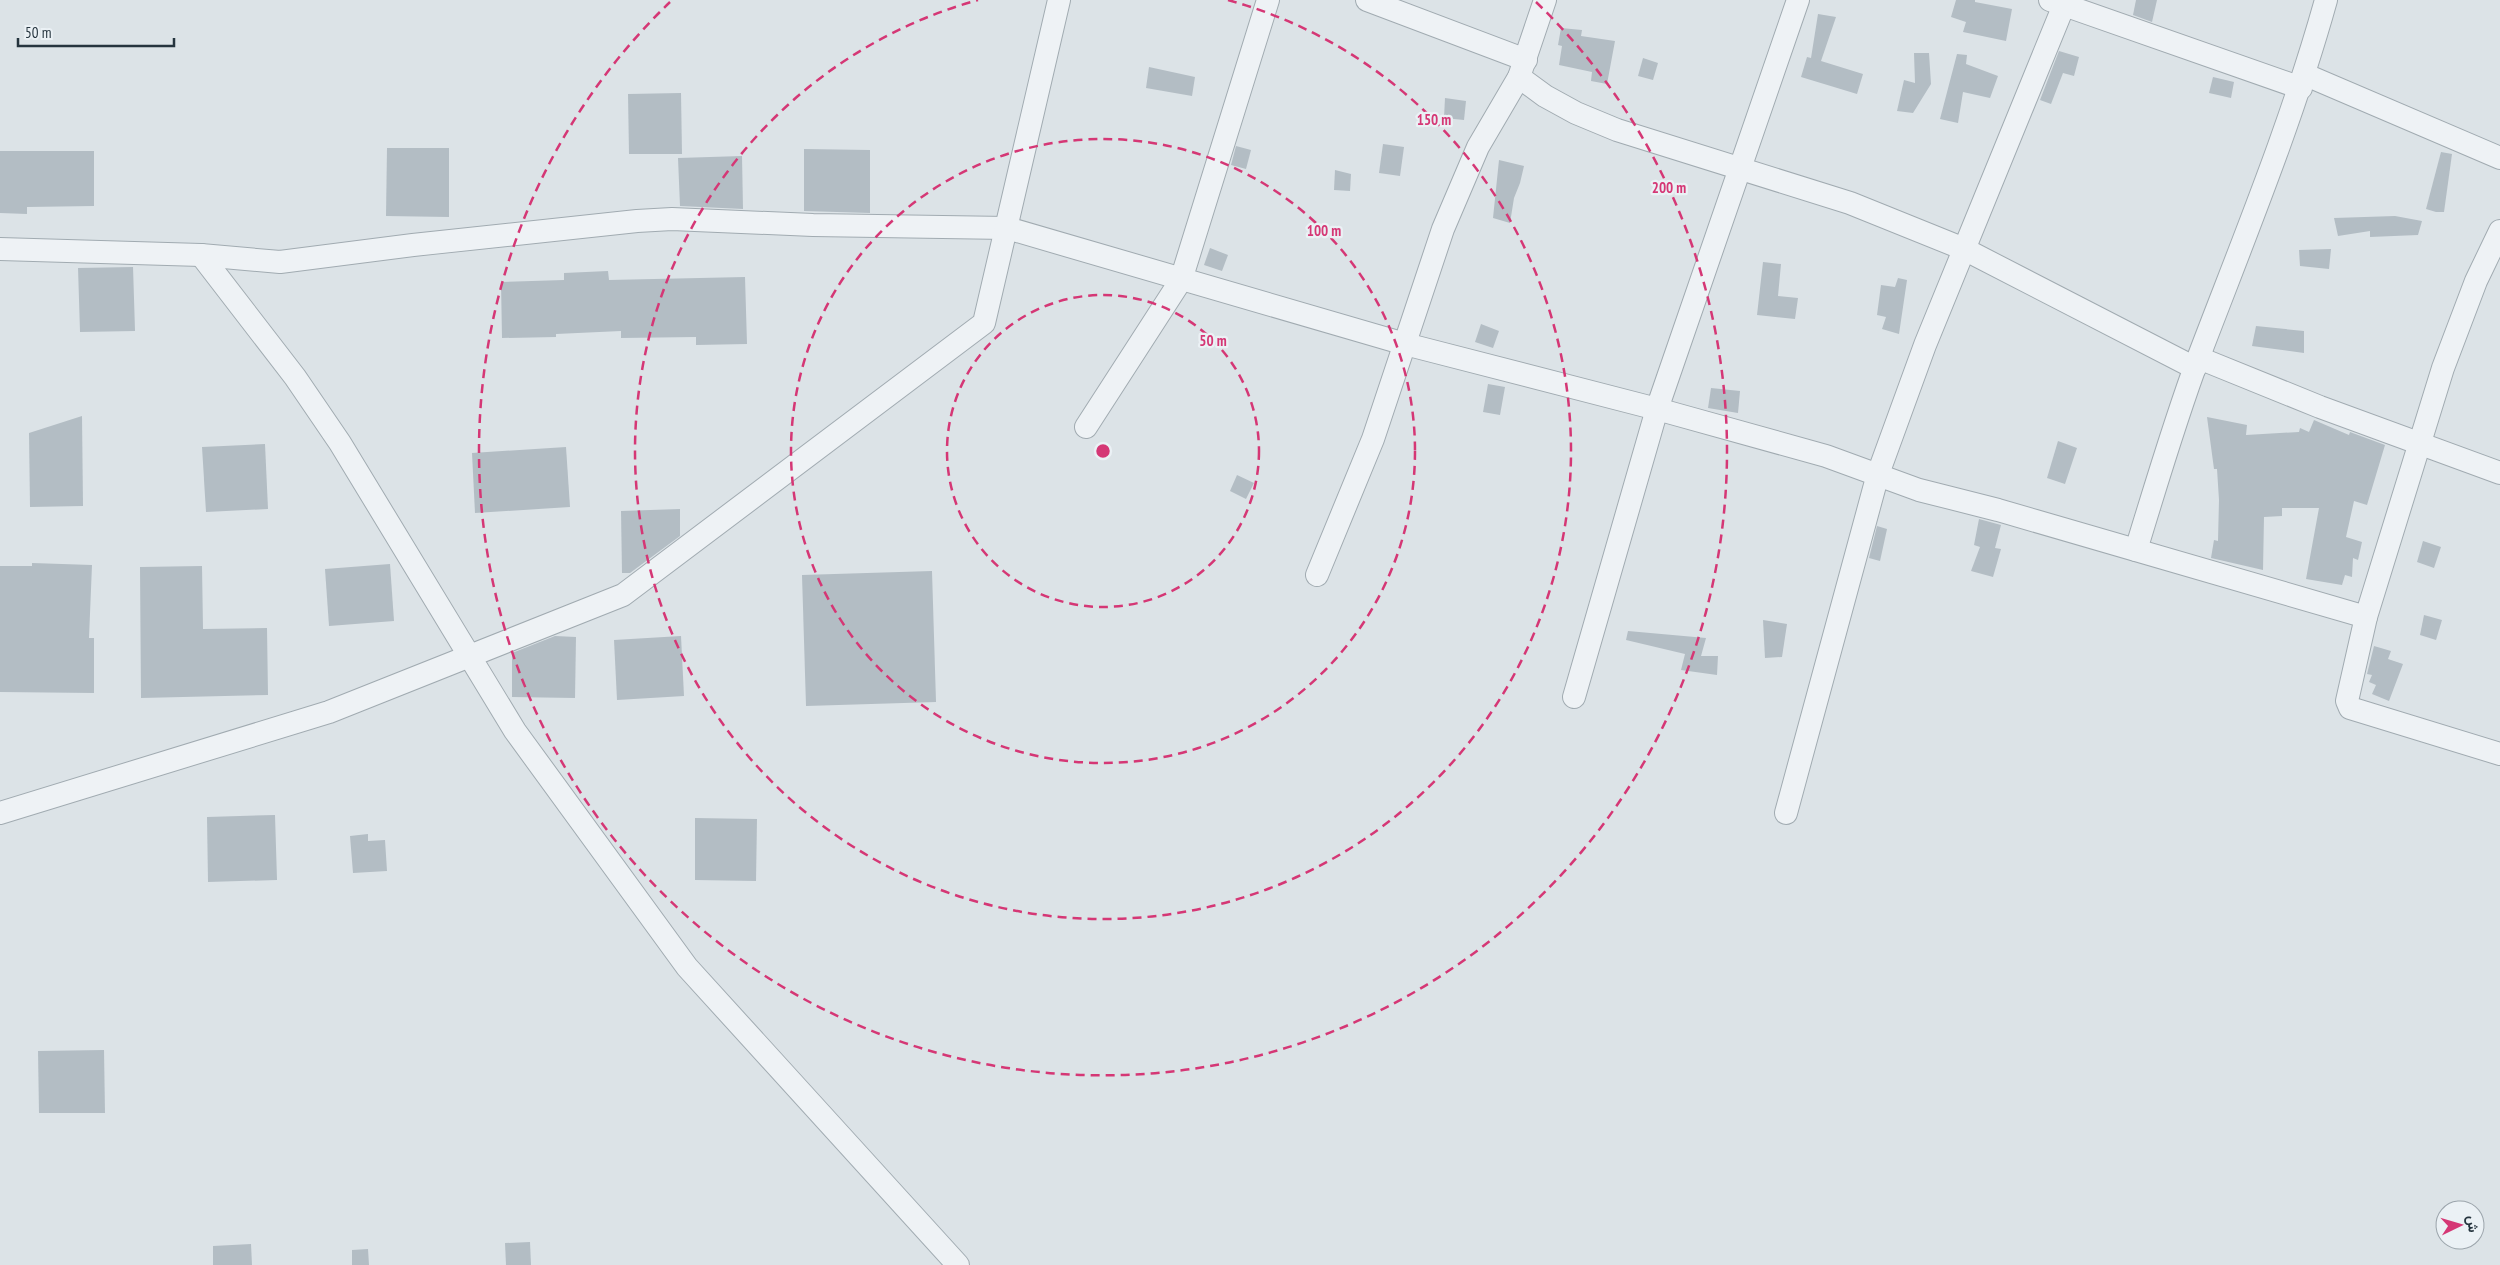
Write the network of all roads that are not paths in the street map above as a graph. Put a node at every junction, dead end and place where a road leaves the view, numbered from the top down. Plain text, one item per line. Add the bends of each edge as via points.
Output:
1 (1059, 0) edge
2 (1268, 0) edge
3 (1367, 0) edge
4 (1545, 0) edge
5 (1798, 0) edge
6 (2326, 0) edge
7 (2059, 2) edge
8 (1522, 68) junction
9 (2303, 81) junction
10 (2500, 158) edge
11 (1739, 168) junction
12 (1007, 228) junction
13 (2500, 231) edge
14 (1964, 248) junction
15 (0, 249) edge
16 (201, 255) junction
17 (1181, 280) junction
18 (1405, 344) junction
19 (2197, 363) junction
20 (1657, 409) junction
21 (1086, 427) dead end
22 (2419, 443) junction
23 (2500, 473) edge
24 (1878, 474) junction
25 (2136, 550) junction
26 (1317, 575) dead end
27 (2366, 617) junction
28 (470, 654) junction
29 (1574, 697) dead end
30 (2500, 754) edge
31 (0, 813) edge
32 (1786, 813) dead end
33 (958, 1265) edge

1 - 12 street
2 - 17 street
3 - 8 street
4 - 8 street
5 - 11 street
6 - 9 street
7 - 9 street
7 - 14 street
8 - 11 street via 1545,96 1576,113 1655,143
8 - 18 street via 1490,122 1462,183 1443,229
9 - 10 street
9 - 19 street
11 - 14 street via 1850,203
11 - 20 street
12 - 16 street via 672,219 413,244 280,262
12 - 17 street
12 - 28 street via 984,323 623,595
13 - 22 street via 2472,290
14 - 19 street
14 - 24 street
15 - 16 street
16 - 28 street via 295,377 340,442
17 - 18 street
17 - 21 street
18 - 20 street
18 - 26 street via 1370,448
19 - 22 street
19 - 25 street
20 - 24 street via 1826,456
20 - 29 street
22 - 23 street
22 - 27 street
24 - 25 street via 1919,490
24 - 32 street
25 - 27 street
27 - 30 street via 2348,692 2350,708
28 - 31 street via 329,712
28 - 33 street via 514,731 687,967

